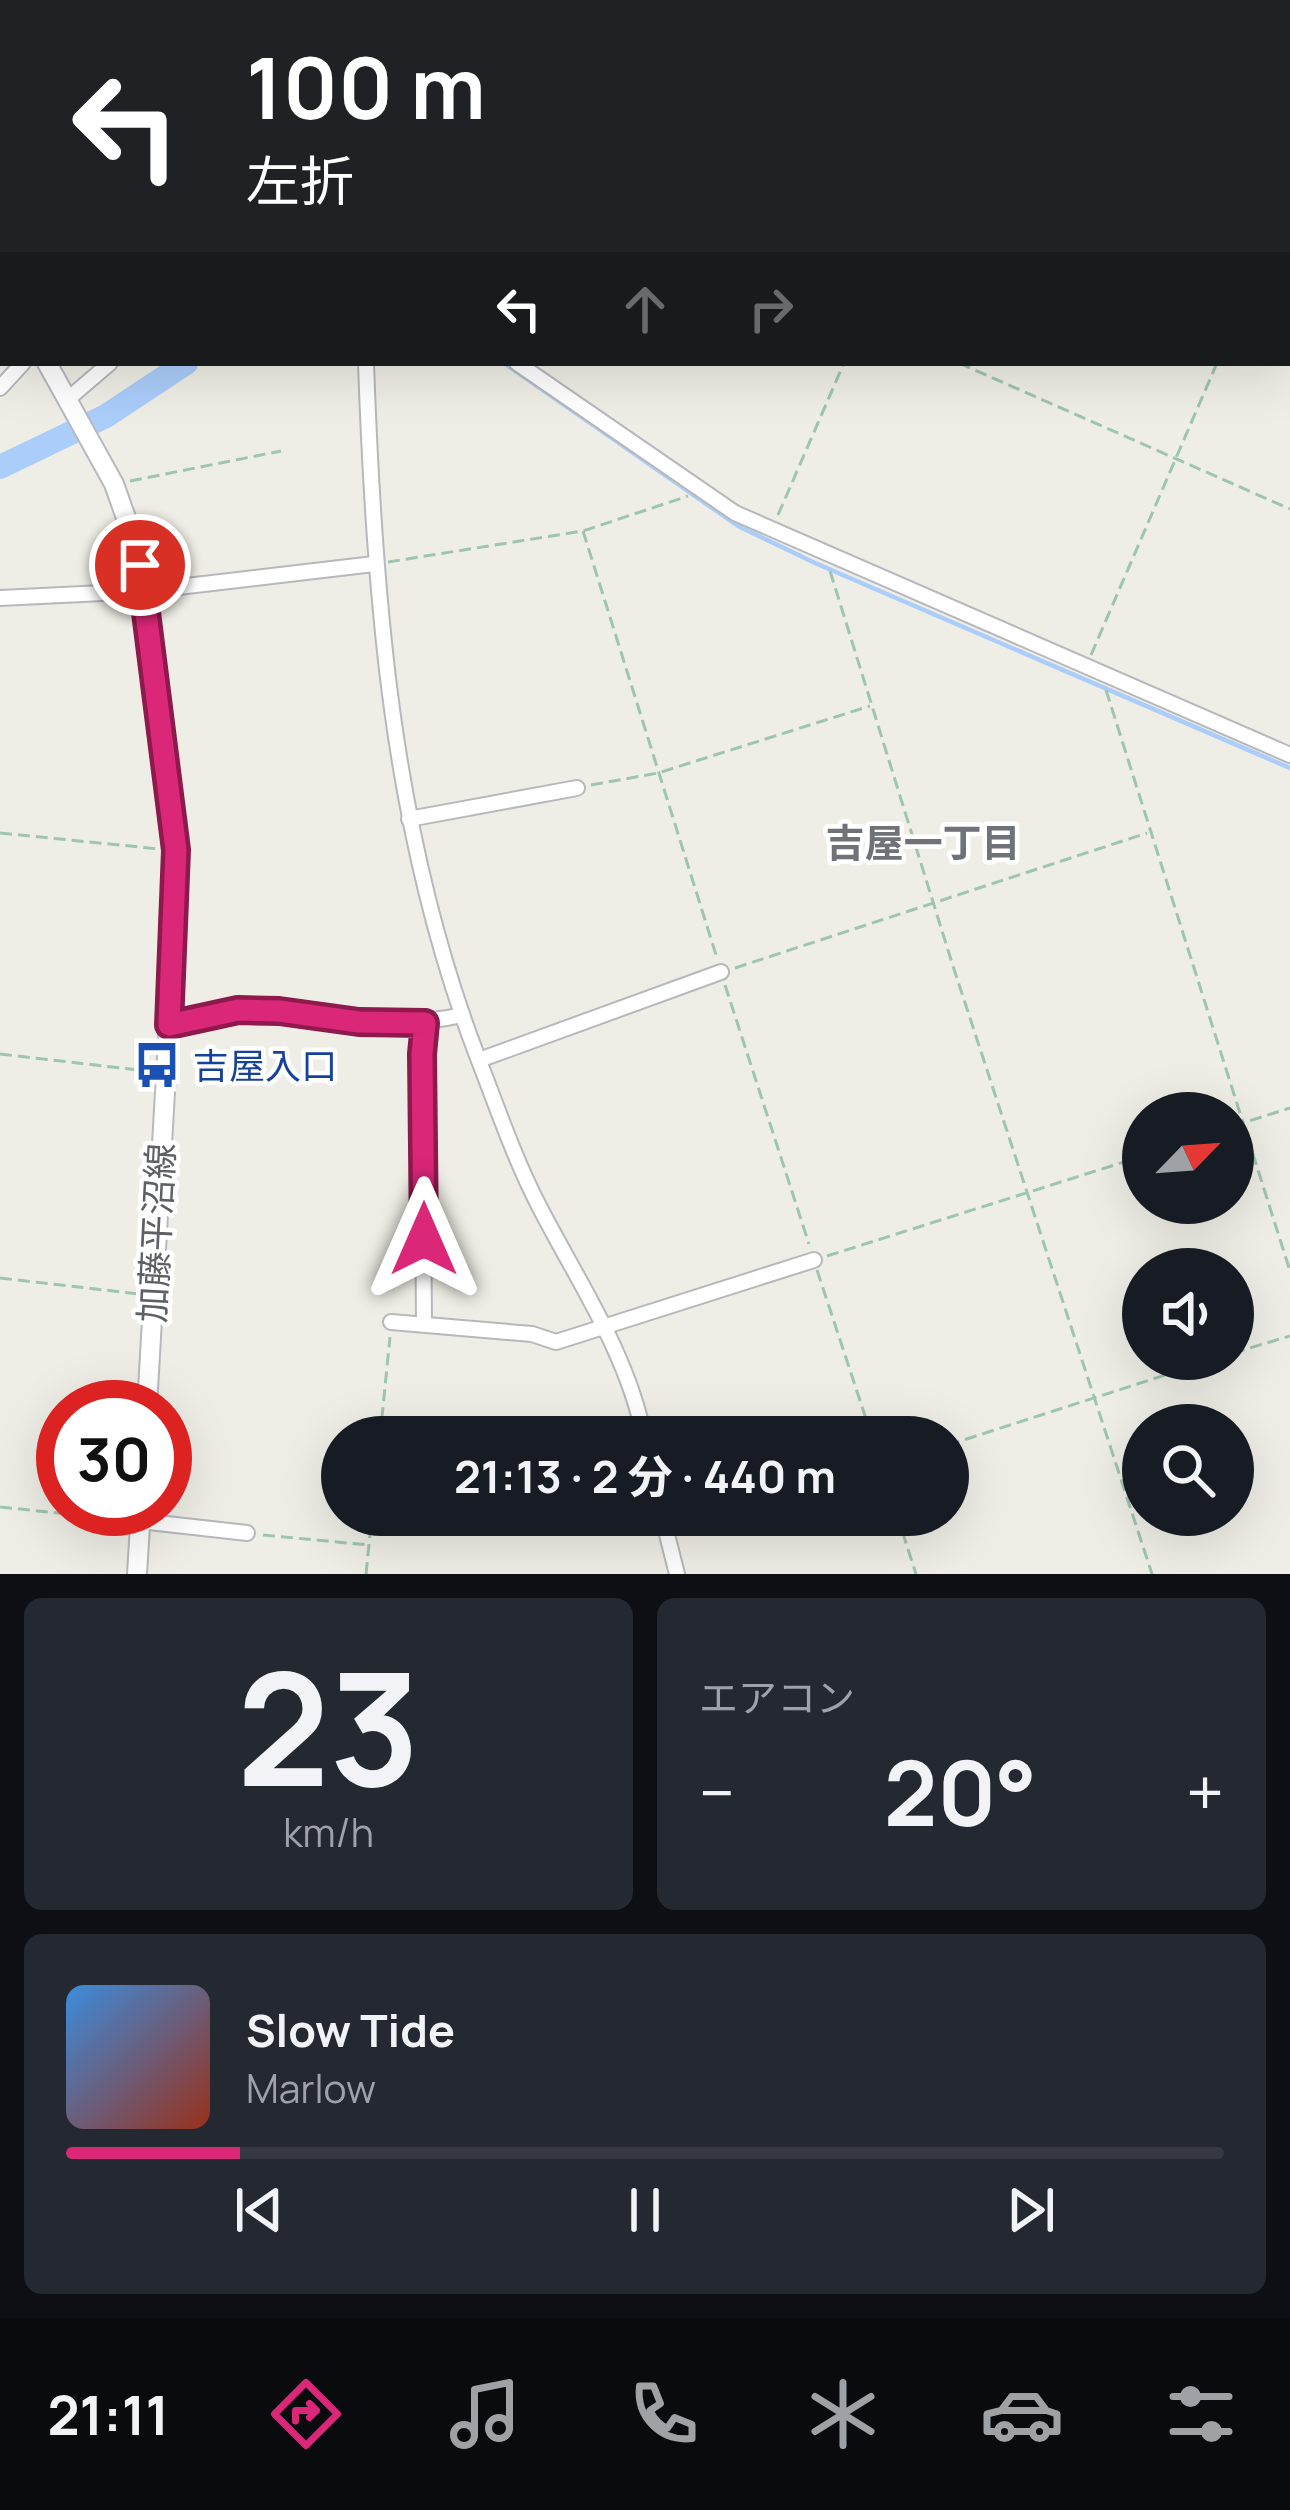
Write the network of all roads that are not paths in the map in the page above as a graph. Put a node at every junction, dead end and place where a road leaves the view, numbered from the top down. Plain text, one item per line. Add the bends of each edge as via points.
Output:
1 (51, 366) edge
2 (106, 366) edge
3 (366, 366) edge
4 (522, 366) edge
5 (68, 399) junction
6 (374, 565) junction
7 (144, 591) junction
8 (0, 598) edge
9 (1290, 755) edge
10 (578, 788) road end
11 (409, 819) junction
12 (722, 972) road end
13 (462, 1015) junction
14 (425, 1023) junction
15 (169, 1025) junction
16 (479, 1060) junction
17 (814, 1260) road end
18 (391, 1322) road end
19 (424, 1324) junction
20 (605, 1329) junction
21 (148, 1380) edge
22 (640, 1416) edge
23 (192, 1524) edge
24 (247, 1533) road end
25 (140, 1536) edge
26 (668, 1536) edge
27 (137, 1574) edge
28 (677, 1574) edge

1 - 5 main road, 加藤平沼線
2 - 5 street
3 - 6 street
4 - 9 street via 734,513
5 - 7 main road, 加藤平沼線 via 114,484
6 - 7 street
6 - 11 street
7 - 8 street
7 - 15 main road, 加藤平沼線 via 176,850
10 - 11 street
11 - 13 street
12 - 16 street
13 - 14 street
13 - 16 street
14 - 15 street via 238,1010
14 - 19 street
15 - 21 main road, 加藤平沼線
16 - 20 street via 536,1200
17 - 20 street
18 - 19 street
19 - 20 street via 556,1342
20 - 22 street
23 - 24 street
25 - 27 main road
26 - 28 street

